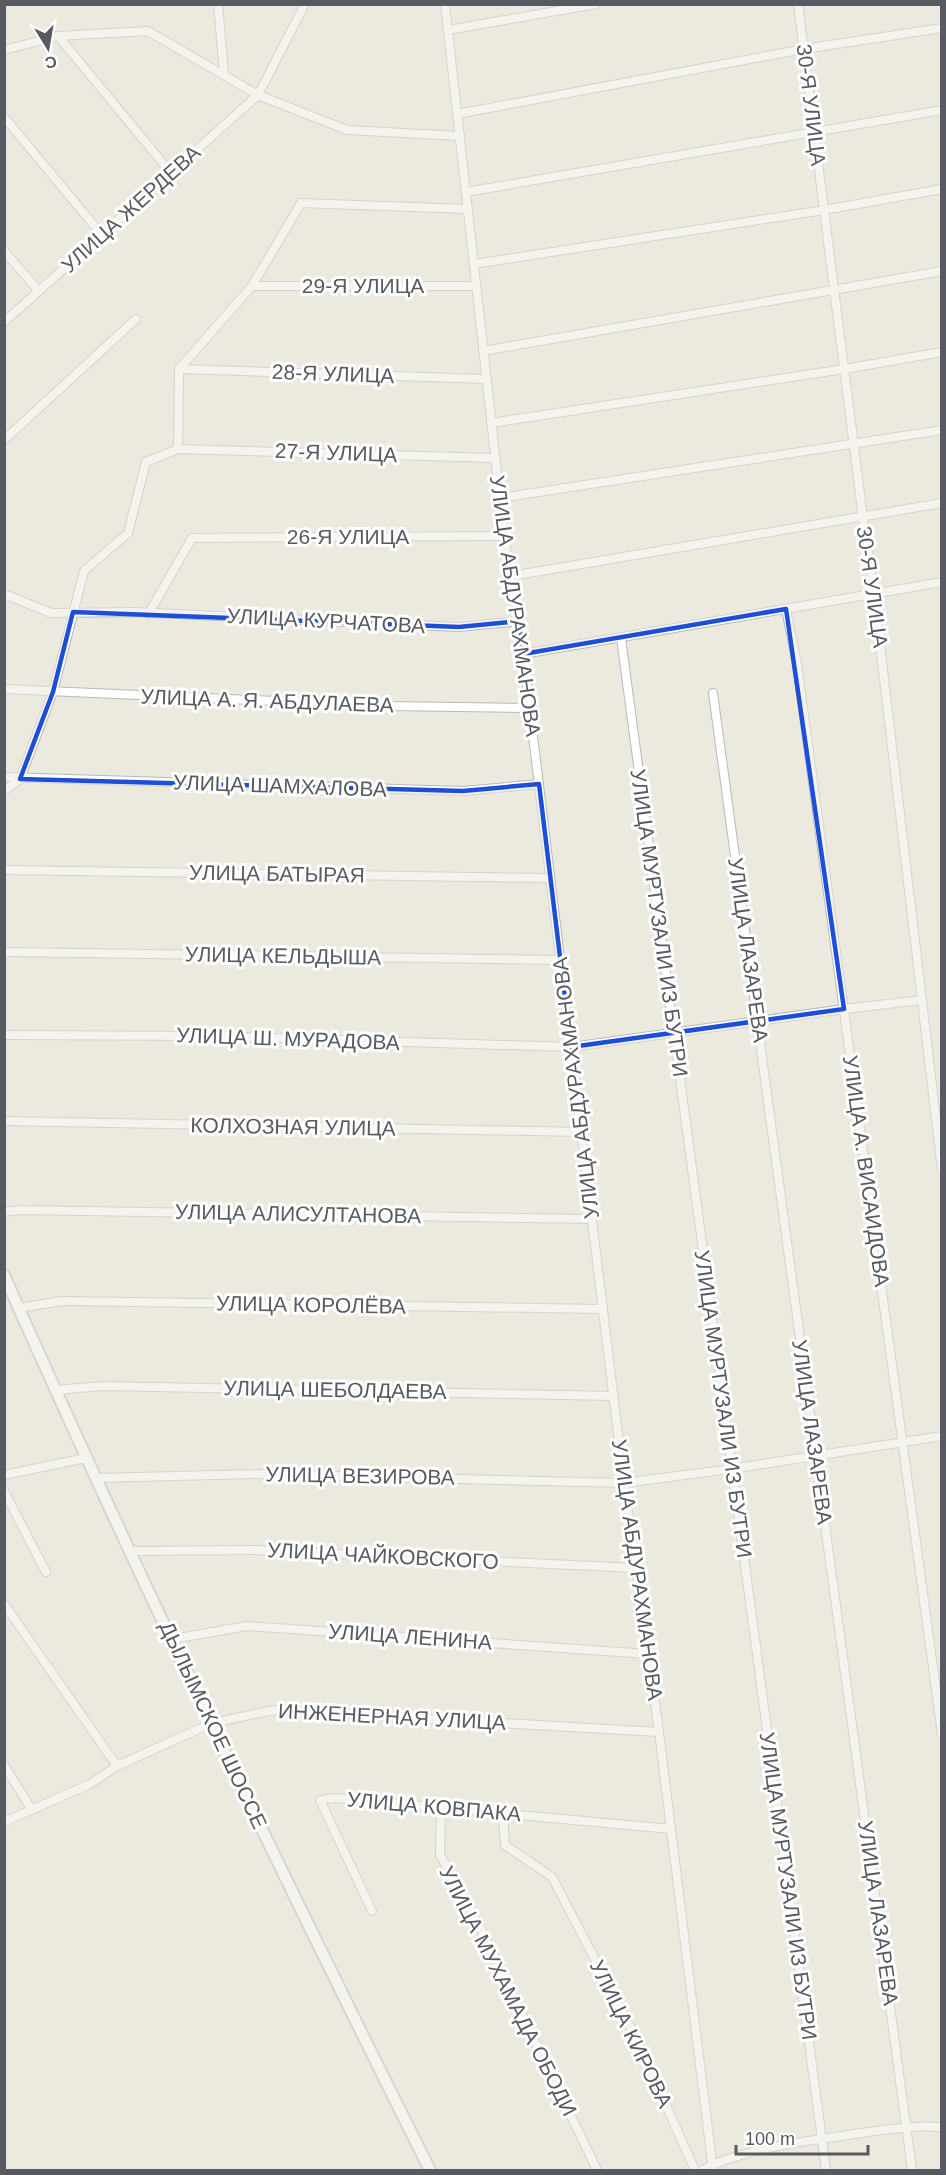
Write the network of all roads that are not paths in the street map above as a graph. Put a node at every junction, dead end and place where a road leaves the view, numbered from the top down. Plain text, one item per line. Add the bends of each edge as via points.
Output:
1 (218, 4) edge
2 (305, 4) edge
3 (445, 4) edge
4 (596, 4) edge
5 (798, 4) edge
6 (942, 28) edge
7 (448, 30) junction
8 (58, 36) junction
9 (4, 50) edge
10 (804, 50) junction
11 (224, 75) junction
12 (258, 95) junction
13 (942, 110) edge
14 (457, 114) junction
15 (4, 117) edge
16 (814, 132) junction
17 (460, 136) junction
18 (171, 173) junction
19 (942, 189) edge
20 (466, 192) junction
21 (468, 209) junction
22 (824, 210) junction
23 (102, 235) junction
24 (4, 251) edge
25 (474, 264) junction
26 (942, 271) edge
27 (252, 286) junction
28 (475, 286) junction
29 (39, 291) junction
30 (834, 291) junction
31 (136, 319) dead end
32 (4, 322) edge
33 (483, 351) junction
34 (942, 352) edge
35 (178, 369) junction
36 (844, 369) junction
37 (487, 379) junction
38 (491, 423) junction
39 (942, 430) edge
40 (4, 440) edge
41 (854, 445) junction
42 (178, 448) junction
43 (495, 458) junction
44 (500, 498) junction
45 (942, 503) edge
46 (862, 516) junction
47 (504, 536) junction
48 (511, 576) junction
49 (942, 582) edge
50 (4, 594) edge
51 (874, 594) junction
52 (786, 609) junction
53 (73, 612) junction
54 (149, 613) junction
55 (519, 621) junction
56 (621, 638) junction
57 (523, 654) junction
58 (4, 689) edge
59 (53, 692) junction
60 (713, 693) dead end
61 (530, 708) junction
62 (4, 777) edge
63 (20, 779) junction
64 (539, 784) junction
65 (4, 791) edge
66 (4, 870) edge
67 (550, 878) junction
68 (4, 952) edge
69 (561, 960) junction
70 (922, 1000) junction
71 (844, 1009) junction
72 (757, 1021) junction
73 (674, 1032) junction
74 (4, 1035) edge
75 (571, 1047) junction
76 (4, 1121) edge
77 (582, 1132) junction
78 (942, 1170) edge
79 (4, 1212) edge
80 (592, 1219) junction
81 (4, 1275) edge
82 (19, 1308) junction
83 (603, 1309) junction
84 (56, 1390) junction
85 (614, 1396) junction
86 (942, 1436) edge
87 (903, 1442) junction
88 (815, 1455) junction
89 (86, 1458) junction
90 (732, 1469) junction
91 (4, 1475) edge
92 (95, 1478) junction
93 (624, 1483) junction
94 (4, 1491) edge
95 (130, 1551) junction
96 (636, 1568) junction
97 (46, 1572) dead end
98 (4, 1604) edge
99 (173, 1639) junction
100 (648, 1654) junction
101 (212, 1723) junction
102 (659, 1731) junction
103 (942, 1734) edge
104 (4, 1765) edge
105 (117, 1766) junction
106 (441, 1807) junction
107 (32, 1810) junction
108 (503, 1813) junction
109 (4, 1822) edge
110 (671, 1829) junction
111 (372, 1911) dead end
112 (908, 2127) junction
113 (942, 2127) edge
114 (822, 2139) junction
115 (713, 2168) edge
116 (430, 2170) edge
117 (597, 2170) edge
118 (695, 2170) edge
119 (702, 2170) edge
120 (826, 2170) edge
121 (912, 2170) edge

1 - 11 street
2 - 12 street
3 - 7 street, УЛИЦА АБДУРАХМАНОВА
4 - 7 street
5 - 10 street, 30-Я УЛИЦА
6 - 10 street
7 - 14 street, УЛИЦА АБДУРАХМАНОВА
8 - 9 street
8 - 11 street via 148,31
8 - 18 street
10 - 14 street
10 - 16 street, 30-Я УЛИЦА
11 - 12 street
12 - 17 street via 347,130
12 - 18 street, УЛИЦА ЖЕРДЕВА
13 - 16 street
14 - 17 street, УЛИЦА АБДУРАХМАНОВА
15 - 23 street
16 - 20 street
16 - 22 street, 30-Я УЛИЦА
17 - 20 street, УЛИЦА АБДУРАХМАНОВА
18 - 23 street, УЛИЦА ЖЕРДЕВА
19 - 22 street
20 - 21 street, УЛИЦА АБДУРАХМАНОВА
21 - 25 street, УЛИЦА АБДУРАХМАНОВА
21 - 27 street via 301,203
22 - 25 street
22 - 30 street, 30-Я УЛИЦА
23 - 29 street, УЛИЦА ЖЕРДЕВА
24 - 29 street
25 - 28 street, УЛИЦА АБДУРАХМАНОВА
26 - 30 street
27 - 28 street, 29-Я УЛИЦА
27 - 35 street
28 - 33 street, УЛИЦА АБДУРАХМАНОВА
29 - 32 street, УЛИЦА ЖЕРДЕВА
30 - 33 street
30 - 36 street, 30-Я УЛИЦА
31 - 40 street
33 - 37 street, УЛИЦА АБДУРАХМАНОВА
34 - 36 street
35 - 37 street, 28-Я УЛИЦА
35 - 42 street
36 - 38 street
36 - 41 street, 30-Я УЛИЦА
37 - 38 street, УЛИЦА АБДУРАХМАНОВА
38 - 43 street, УЛИЦА АБДУРАХМАНОВА
39 - 41 street
41 - 44 street
41 - 46 street, 30-Я УЛИЦА
42 - 43 street, 27-Я УЛИЦА
42 - 53 street via 146,462 128,533 84,571
43 - 44 street, УЛИЦА АБДУРАХМАНОВА
44 - 47 street, УЛИЦА АБДУРАХМАНОВА
45 - 46 street
46 - 48 street
46 - 51 street, 30-Я УЛИЦА
47 - 48 street, УЛИЦА АБДУРАХМАНОВА
47 - 54 street, 26-Я УЛИЦА via 192,538
48 - 55 street, УЛИЦА АБДУРАХМАНОВА
49 - 51 street
50 - 53 street, УЛИЦА КУРЧАТОВА via 51,613
51 - 52 street
51 - 70 street, 30-Я УЛИЦА
52 - 56 street
52 - 71 street, УЛИЦА А. ВИСАИДОВА
53 - 54 street, УЛИЦА КУРЧАТОВА
53 - 59 street
54 - 55 street, УЛИЦА КУРЧАТОВА via 459,627
55 - 57 street, УЛИЦА АБДУРАХМАНОВА
56 - 57 street
56 - 73 street, УЛИЦА МУРТУЗАЛИ ИЗ БУТРИ
57 - 61 street, УЛИЦА АБДУРАХМАНОВА
58 - 59 street, УЛИЦА А. Я. АБДУЛАЕВА
59 - 61 street, УЛИЦА А. Я. АБДУЛАЕВА
59 - 63 street
60 - 72 street, УЛИЦА ЛАЗАРЕВА
61 - 64 street, УЛИЦА АБДУРАХМАНОВА
62 - 63 street, УЛИЦА ШАМХАЛОВА
63 - 64 street, УЛИЦА ШАМХАЛОВА via 463,791
63 - 65 street
64 - 67 street, УЛИЦА АБДУРАХМАНОВА
66 - 67 street, УЛИЦА БАТЫРАЯ
67 - 69 street, УЛИЦА АБДУРАХМАНОВА
68 - 69 street, УЛИЦА КЕЛЬДЫША
69 - 75 street, УЛИЦА АБДУРАХМАНОВА
70 - 71 street, УЛИЦА Ш. МУРАДОВА
70 - 78 street, 30-Я УЛИЦА
71 - 72 street, УЛИЦА Ш. МУРАДОВА
71 - 87 street, УЛИЦА А. ВИСАИДОВА
72 - 73 street, УЛИЦА Ш. МУРАДОВА
72 - 88 street, УЛИЦА ЛАЗАРЕВА
73 - 75 street, УЛИЦА Ш. МУРАДОВА
73 - 90 street, УЛИЦА МУРТУЗАЛИ ИЗ БУТРИ
74 - 75 street, УЛИЦА Ш. МУРАДОВА via 209,1036
75 - 77 street, УЛИЦА АБДУРАХМАНОВА
76 - 77 street, КОЛХОЗНАЯ УЛИЦА
77 - 80 street, УЛИЦА АБДУРАХМАНОВА
79 - 80 street, УЛИЦА АЛИСУЛТАНОВА
80 - 83 street, УЛИЦА АБДУРАХМАНОВА
81 - 82 main road, ДЫЛЫМСКОЕ ШОССЕ
82 - 83 street, УЛИЦА КОРОЛЁВА via 62,1301
82 - 84 main road, ДЫЛЫМСКОЕ ШОССЕ
83 - 85 street, УЛИЦА АБДУРАХМАНОВА
84 - 85 street, УЛИЦА ШЕБОЛДАЕВА via 102,1386
84 - 89 main road, ДЫЛЫМСКОЕ ШОССЕ
85 - 93 street, УЛИЦА АБДУРАХМАНОВА
86 - 87 street, УЛИЦА ВЕЗИРОВА
87 - 88 street, УЛИЦА ВЕЗИРОВА
87 - 103 street, УЛИЦА А. ВИСАИДОВА
88 - 90 street, УЛИЦА ВЕЗИРОВА
88 - 112 street, УЛИЦА ЛАЗАРЕВА
89 - 91 street
89 - 92 main road, ДЫЛЫМСКОЕ ШОССЕ
90 - 93 street, УЛИЦА ВЕЗИРОВА
90 - 114 street, УЛИЦА МУРТУЗАЛИ ИЗ БУТРИ
92 - 93 street, УЛИЦА ВЕЗИРОВА via 260,1474
92 - 95 main road, ДЫЛЫМСКОЕ ШОССЕ
93 - 96 street, УЛИЦА АБДУРАХМАНОВА
94 - 97 street
95 - 96 street, УЛИЦА ЧАЙКОВСКОГО via 254,1550
95 - 99 main road, ДЫЛЫМСКОЕ ШОССЕ
96 - 100 street, УЛИЦА АБДУРАХМАНОВА
98 - 105 street
99 - 100 street, УЛИЦА ЛЕНИНА via 247,1626
99 - 101 main road, ДЫЛЫМСКОЕ ШОССЕ
100 - 102 street, УЛИЦА АБДУРАХМАНОВА
101 - 102 street, ИНЖЕНЕРНАЯ УЛИЦА via 274,1710
101 - 105 street, ИНЖЕНЕРНАЯ УЛИЦА
101 - 116 main road, ДЫЛЫМСКОЕ ШОССЕ
102 - 110 street, УЛИЦА АБДУРАХМАНОВА
104 - 107 street
105 - 107 street, ИНЖЕНЕРНАЯ УЛИЦА via 90,1784
106 - 108 street, УЛИЦА КОВПАКА
106 - 111 street, УЛИЦА КОВПАКА via 320,1800
106 - 117 street, УЛИЦА МУХАМАДА ОБОДИ via 440,1855 478,1923
107 - 109 street, ИНЖЕНЕРНАЯ УЛИЦА
108 - 110 street, УЛИЦА КОВПАКА
108 - 118 street, УЛИЦА КИРОВА via 505,1845 552,1877 635,2036
110 - 115 street, УЛИЦА АБДУРАХМАНОВА
112 - 113 street
112 - 114 street
112 - 121 street, УЛИЦА ЛАЗАРЕВА
114 - 115 street via 739,2155
114 - 120 street, УЛИЦА МУРТУЗАЛИ ИЗ БУТРИ
115 - 119 street

